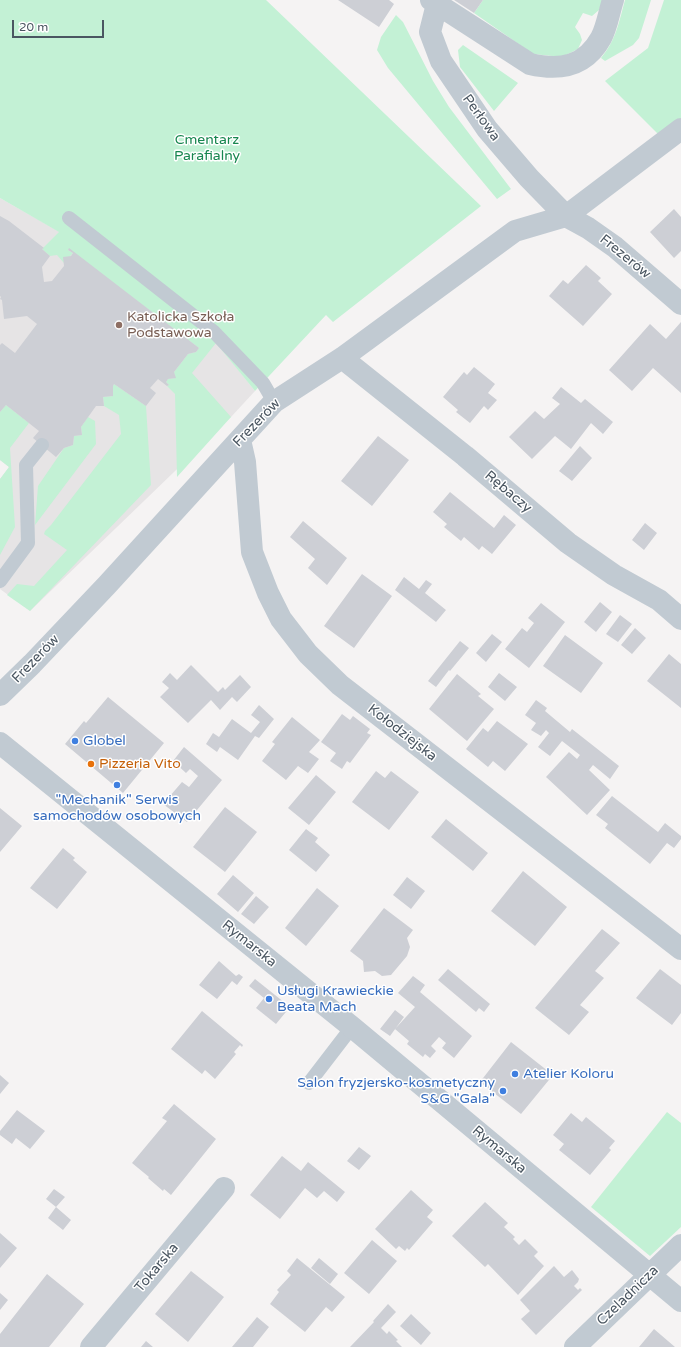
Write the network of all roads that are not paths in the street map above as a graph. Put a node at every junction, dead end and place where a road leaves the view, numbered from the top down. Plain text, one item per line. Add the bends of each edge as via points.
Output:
1 (613, 0) edge
2 (434, 2) edge
3 (681, 129) edge
4 (566, 216) junction
5 (69, 218) dead end
6 (681, 304) edge
7 (342, 358) junction
8 (274, 402) junction
9 (240, 440) junction
10 (42, 445) dead end
11 (0, 581) edge
12 (681, 619) edge
13 (0, 695) edge
14 (0, 743) edge
15 (681, 949) edge
16 (352, 1027) junction
17 (308, 1084) dead end
18 (224, 1188) dead end
19 (681, 1245) edge
20 (649, 1275) junction
21 (681, 1301) edge
22 (91, 1347) edge
23 (575, 1347) edge

1 - 2 street, Perłowa via 602,37 591,52 576,64 558,67 530,64
2 - 4 street, Perłowa via 430,32 441,60 487,129
3 - 4 street, Frezerów
4 - 6 street, Frezerów via 615,247
4 - 7 street, Frezerów via 515,231
5 - 8 lane via 214,332 262,383
7 - 8 street, Frezerów
7 - 12 street, Rębaczy via 465,456 568,543 614,575 659,600
8 - 9 street, Frezerów
9 - 13 street, Frezerów via 107,585
9 - 15 street, Kołodziejska via 245,462 252,552 281,619 308,654 340,685
10 - 11 lane via 26,465 28,543
14 - 16 street, Rymarska
16 - 17 lane
16 - 20 street, Rymarska
18 - 22 street, Tokarska
19 - 20 street, Czeladnicza
20 - 21 street, Rymarska
20 - 23 street, Czeladnicza

